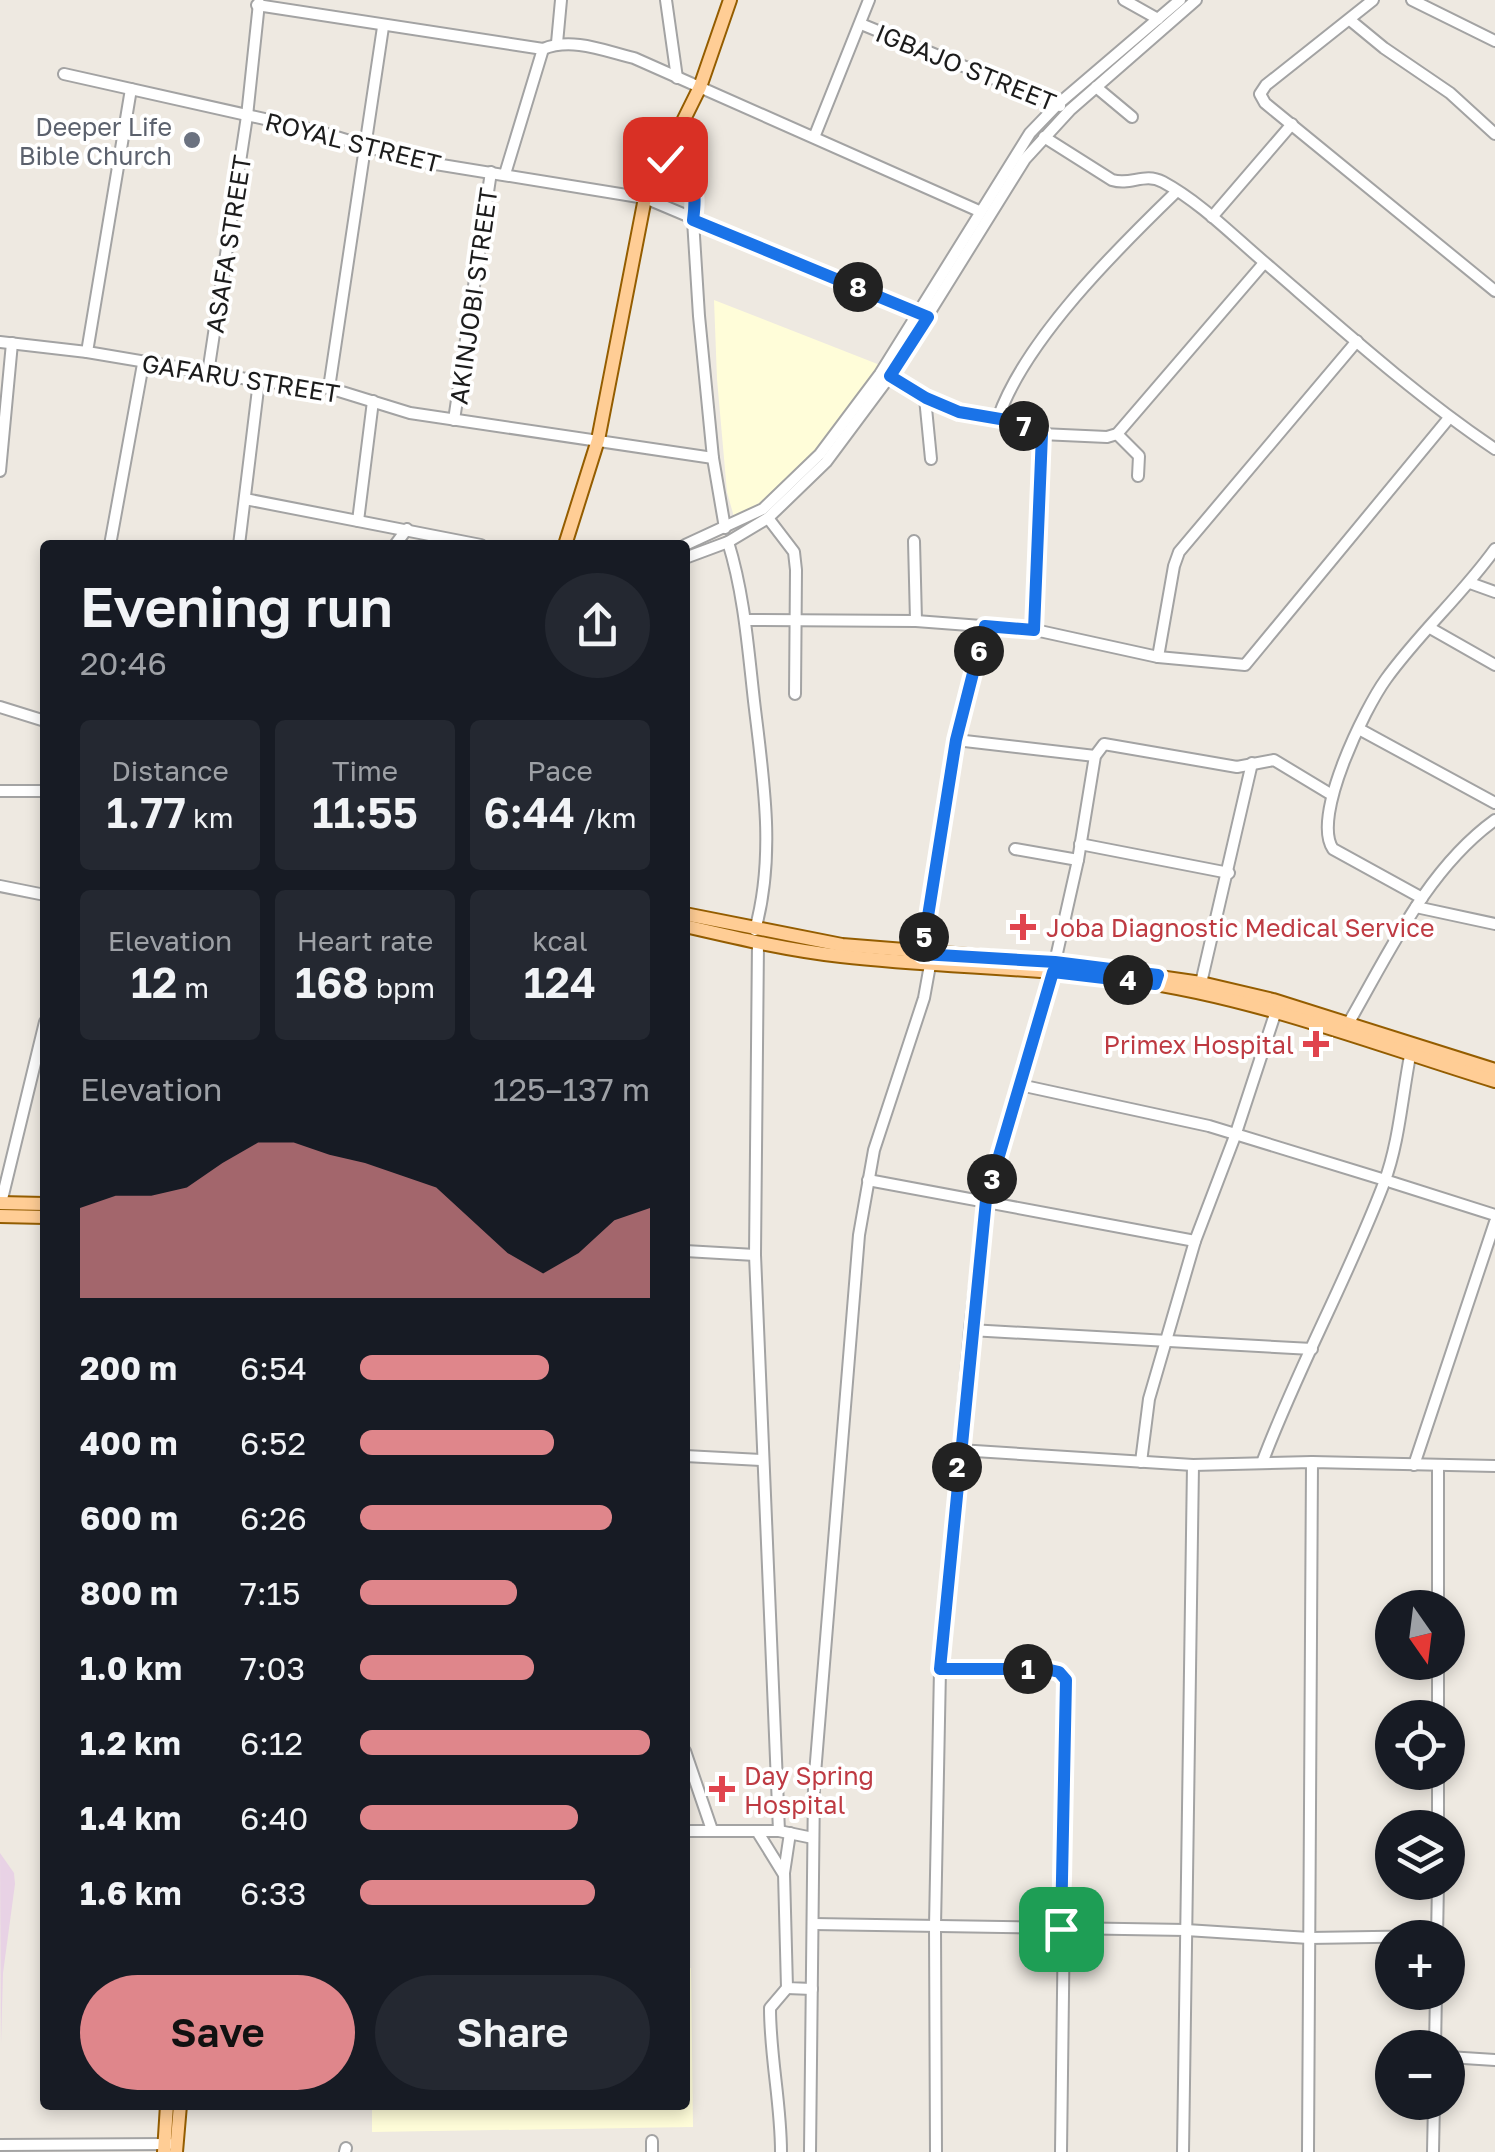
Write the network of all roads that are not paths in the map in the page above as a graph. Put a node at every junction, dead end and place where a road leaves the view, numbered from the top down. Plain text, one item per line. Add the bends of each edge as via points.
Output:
1 (561, 0) edge
2 (666, 0) edge
3 (730, 0) edge
4 (870, 0) edge
5 (1124, 0) edge
6 (1196, 0) edge
7 (1373, 0) edge
8 (1412, 0) edge
9 (260, 2) edge
10 (1179, 6) edge
11 (1158, 19) junction
12 (1350, 20) junction
13 (861, 24) junction
14 (383, 26) junction
15 (1493, 35) edge
16 (557, 43) junction
17 (543, 48) junction
18 (64, 74) dead end
19 (677, 78) junction
20 (700, 87) junction
21 (1096, 87) junction
22 (131, 90) junction
23 (1058, 105) junction
24 (1070, 110) junction
25 (248, 116) junction
26 (1132, 117) dead end
27 (1292, 124) junction
28 (1495, 134) edge
29 (815, 135) junction
30 (1044, 137) junction
31 (367, 147) junction
32 (665, 159) junction
33 (492, 172) junction
34 (504, 174) junction
35 (1176, 192) junction
36 (645, 198) junction
37 (980, 211) junction
38 (1212, 217) junction
39 (693, 220) junction
40 (1264, 263) junction
41 (1495, 291) edge
42 (923, 314) junction
43 (1356, 341) junction
44 (6, 343) edge
45 (87, 352) junction
46 (143, 364) junction
47 (208, 373) junction
48 (890, 376) junction
49 (258, 381) junction
50 (330, 388) junction
51 (926, 398) junction
52 (372, 401) junction
53 (998, 418) junction
54 (1449, 418) junction
55 (454, 420) junction
56 (1042, 434) junction
57 (1116, 434) junction
58 (598, 440) junction
59 (1495, 449) edge
60 (713, 458) junction
61 (931, 459) dead end
62 (0, 470) edge
63 (1138, 476) dead end
64 (246, 498) junction
65 (768, 518) junction
66 (358, 521) junction
67 (725, 528) junction
68 (406, 529) junction
69 (111, 540) edge
70 (240, 540) edge
71 (398, 540) edge
72 (458, 540) edge
73 (567, 540) edge
74 (728, 542) junction
75 (914, 542) dead end
76 (690, 543) edge
77 (1495, 549) edge
78 (690, 556) edge
79 (1470, 582) junction
80 (1495, 592) edge
81 (745, 620) junction
82 (797, 620) junction
83 (916, 621) junction
84 (985, 626) junction
85 (1430, 628) junction
86 (1034, 630) junction
87 (1158, 657) junction
88 (1495, 666) edge
89 (795, 694) dead end
90 (0, 708) edge
91 (40, 720) edge
92 (1360, 729) junction
93 (956, 740) junction
94 (1095, 756) junction
95 (1252, 763) junction
96 (0, 790) edge
97 (40, 791) edge
98 (1332, 795) junction
99 (1495, 803) edge
100 (1495, 820) edge
101 (1080, 844) junction
102 (1015, 848) dead end
103 (1078, 860) junction
104 (1228, 873) junction
105 (0, 886) edge
106 (40, 894) edge
107 (1419, 903) junction
108 (690, 916) edge
109 (1495, 924) edge
110 (690, 927) edge
111 (756, 937) junction
112 (926, 959) junction
113 (1054, 968) junction
114 (1156, 980) junction
115 (1200, 983) junction
116 (1276, 1011) junction
117 (1348, 1024) junction
118 (40, 1042) edge
119 (1410, 1056) junction
120 (1495, 1070) edge
121 (1495, 1081) edge
122 (1020, 1085) junction
123 (1235, 1136) junction
124 (868, 1180) junction
125 (1388, 1181) junction
126 (986, 1200) junction
127 (0, 1203) edge
128 (40, 1204) edge
129 (0, 1216) edge
130 (40, 1217) edge
131 (1495, 1218) edge
132 (1195, 1241) junction
133 (690, 1251) edge
134 (754, 1255) junction
135 (970, 1330) junction
136 (1165, 1343) junction
137 (1312, 1349) junction
138 (959, 1450) junction
139 (690, 1456) edge
140 (761, 1460) junction
141 (1141, 1462) junction
142 (1312, 1462) junction
143 (1262, 1463) junction
144 (1193, 1464) junction
145 (1414, 1464) junction
146 (1438, 1466) junction
147 (1495, 1466) edge
148 (1438, 1590) edge
149 (940, 1669) junction
150 (690, 1766) edge
151 (712, 1830) junction
152 (690, 1831) edge
153 (758, 1831) junction
154 (784, 1832) junction
155 (813, 1838) junction
156 (784, 1873) junction
157 (813, 1924) junction
158 (935, 1926) junction
159 (1061, 1929) junction
160 (1186, 1930) junction
161 (1375, 1937) edge
162 (1310, 1938) junction
163 (787, 1988) junction
164 (812, 1990) junction
165 (1465, 2059) edge
166 (1495, 2060) edge
167 (167, 2110) edge
168 (179, 2110) edge
169 (1434, 2120) edge
170 (4, 2147) edge
171 (170, 2148) edge
172 (782, 2152) edge
173 (810, 2152) edge
174 (936, 2152) edge
175 (1061, 2152) edge
176 (1183, 2152) edge
177 (1308, 2152) edge
178 (1433, 2152) edge

1 - 16 street
2 - 19 street
3 - 20 main road
4 - 13 street
5 - 11 street
6 - 10 street
7 - 12 street
8 - 15 street
9 - 14 street
9 - 25 street, ASAFA STREET
10 - 11 street
10 - 21 street
11 - 23 street
12 - 27 street via 1260,94
12 - 28 street via 1450,92
13 - 23 street, IGBAJO STREET
13 - 29 street
14 - 17 street
14 - 31 street
16 - 17 street
16 - 19 street via 634,58
17 - 34 street
18 - 22 street, ROYAL STREET
19 - 20 street
20 - 29 street
20 - 32 main road
21 - 24 street
21 - 26 street
22 - 25 street, ROYAL STREET
22 - 45 street
23 - 24 street, IGBAJO STREET
23 - 37 street via 1030,134
24 - 30 street
25 - 31 street, ROYAL STREET
25 - 47 street, ASAFA STREET
27 - 38 street
27 - 41 street
29 - 37 street
30 - 35 street via 1112,180 1124,184 1146,176
30 - 42 street
31 - 33 street, ROYAL STREET
31 - 50 street
32 - 36 main road
32 - 39 street via 694,186
33 - 34 street, ROYAL STREET
33 - 55 street, AKINJOBI STREET
34 - 36 street, ROYAL STREET
35 - 38 street
35 - 53 street via 1116,250 1030,356
36 - 39 street, ROYAL STREET
36 - 58 main road
37 - 42 street
38 - 40 street
39 - 42 street, ROYAL STREET
39 - 60 street
40 - 43 street
40 - 57 street
42 - 48 street
42 - 67 street via 820,454 762,509
43 - 54 street
43 - 87 street via 1179,552
44 - 45 street, GAFARU STREET
44 - 62 street
45 - 46 street, GAFARU STREET
46 - 47 street, GAFARU STREET
46 - 69 street
47 - 49 street, GAFARU STREET
48 - 51 street
48 - 65 street via 826,462
49 - 50 street, GAFARU STREET
49 - 64 street
50 - 52 street, GAFARU STREET
51 - 53 street
51 - 61 street
52 - 55 street, GAFARU STREET
52 - 66 street
53 - 56 street
54 - 59 street
54 - 87 street via 1246,664
55 - 58 street, GAFARU STREET
56 - 57 street
56 - 86 street
57 - 63 street via 1139,456
58 - 60 street, GAFARU STREET
58 - 73 main road
60 - 67 street
64 - 66 street
64 - 70 street
65 - 74 street
65 - 82 street via 794,552
66 - 68 street
67 - 76 street
68 - 71 street
68 - 72 street
74 - 78 street
74 - 81 street
75 - 83 street
77 - 79 street
79 - 80 street
79 - 85 street
81 - 82 street
81 - 111 street via 768,839
82 - 83 street
82 - 89 street
83 - 84 street
84 - 86 street
84 - 93 street
85 - 88 street
85 - 92 street via 1386,678
86 - 87 street
90 - 91 street
92 - 98 street
92 - 99 street
93 - 94 street
93 - 112 street
94 - 95 street via 1110,743 1230,766
94 - 101 street
95 - 98 street via 1278,761
95 - 104 street
96 - 97 street
98 - 107 street via 1326,830 1333,849
100 - 107 street
101 - 103 street
101 - 104 street
102 - 103 street
103 - 113 street
104 - 115 street
105 - 106 street
107 - 109 street
107 - 117 street
108 - 111 main road
110 - 111 main road
111 - 112 main road
111 - 134 street
112 - 113 main road
112 - 124 street via 924,998
113 - 114 main road
113 - 122 street
114 - 115 main road
114 - 116 main road
115 - 117 main road
116 - 119 main road
116 - 123 street
117 - 120 main road
118 - 127 street
119 - 121 main road
119 - 125 street
122 - 123 street
122 - 126 street
123 - 125 street
123 - 132 street
124 - 126 street
124 - 155 street
125 - 131 street
125 - 137 street
126 - 132 street
126 - 135 street
127 - 128 main road
129 - 130 main road
131 - 145 street
132 - 136 street
133 - 134 street
134 - 140 street
135 - 136 street
135 - 138 street
136 - 137 street
136 - 141 street
137 - 143 street
138 - 141 street
138 - 149 street
139 - 140 street
140 - 154 street
141 - 144 street
142 - 143 street
142 - 145 street
142 - 162 street
143 - 144 street
144 - 160 street
145 - 146 street
146 - 147 street
146 - 148 street
149 - 158 street
149 - 159 street via 1046,1669 1066,1680
150 - 151 street
151 - 152 street
151 - 153 street
153 - 154 street
153 - 156 street
154 - 155 street
154 - 156 street
155 - 157 street
156 - 163 street
157 - 158 street
157 - 164 street
158 - 159 street
158 - 174 street
159 - 160 street
159 - 175 street
160 - 162 street
160 - 176 street
161 - 162 street
162 - 177 street
163 - 164 street
163 - 172 street via 770,2008
164 - 173 street
165 - 166 street
167 - 171 main road
168 - 171 main road
169 - 178 street
170 - 171 street

